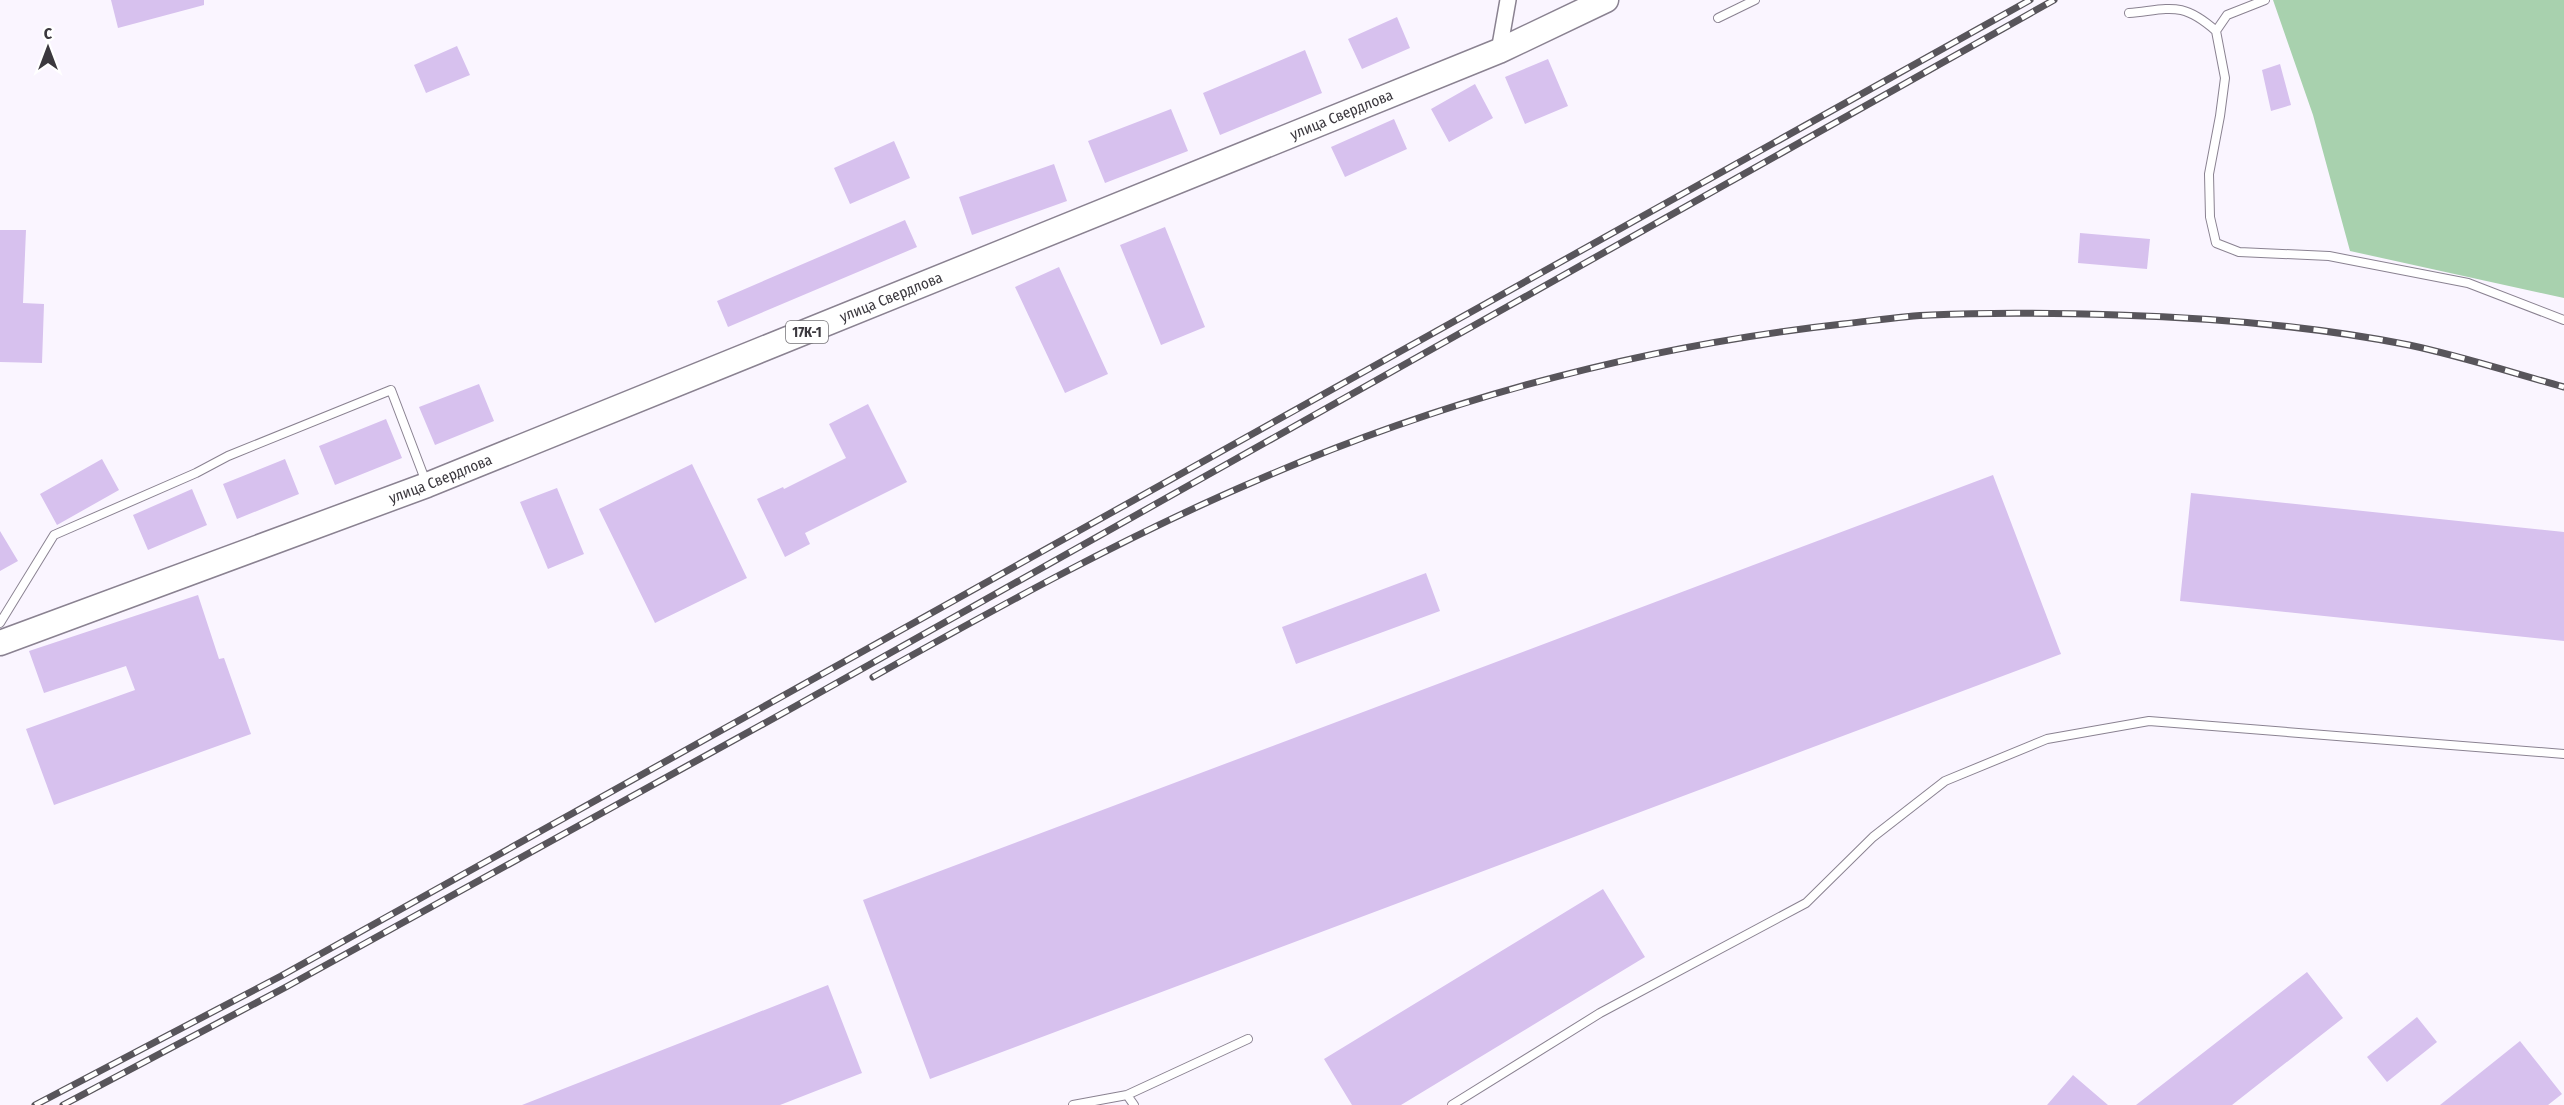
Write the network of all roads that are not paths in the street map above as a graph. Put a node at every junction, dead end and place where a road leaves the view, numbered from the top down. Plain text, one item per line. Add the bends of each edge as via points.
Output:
1 (1508, 0) edge
2 (1606, 0) edge
3 (1755, 0) edge
4 (2265, 0) edge
5 (1741, 3) edge
6 (2129, 14) dead end
7 (1718, 18) dead end
8 (2216, 31) junction
9 (1499, 51) junction
10 (2564, 320) edge
11 (427, 486) junction
12 (0, 623) edge
13 (0, 643) edge
14 (2564, 754) edge
15 (1248, 1039) dead end
16 (1127, 1095) junction
17 (1073, 1105) edge
18 (1134, 1105) edge
19 (1452, 1105) edge

1 - 9 street
2 - 9 main road, улица Свердлова / 17К-1
3 - 5 lane
4 - 8 lane via 2228,15
5 - 7 lane
6 - 8 lane via 2182,8
8 - 10 lane via 2225,78 2209,174 2210,217 2216,243 2239,252 2329,256 2468,283
9 - 11 main road, улица Свердлова / 17К-1
11 - 12 lane via 391,390 228,456 54,535
11 - 13 main road, улица Свердлова / 17К-1
14 - 19 lane via 2149,721 2047,739 1946,782 1873,837 1806,903 1600,1013
15 - 16 lane
16 - 17 lane
16 - 18 lane

